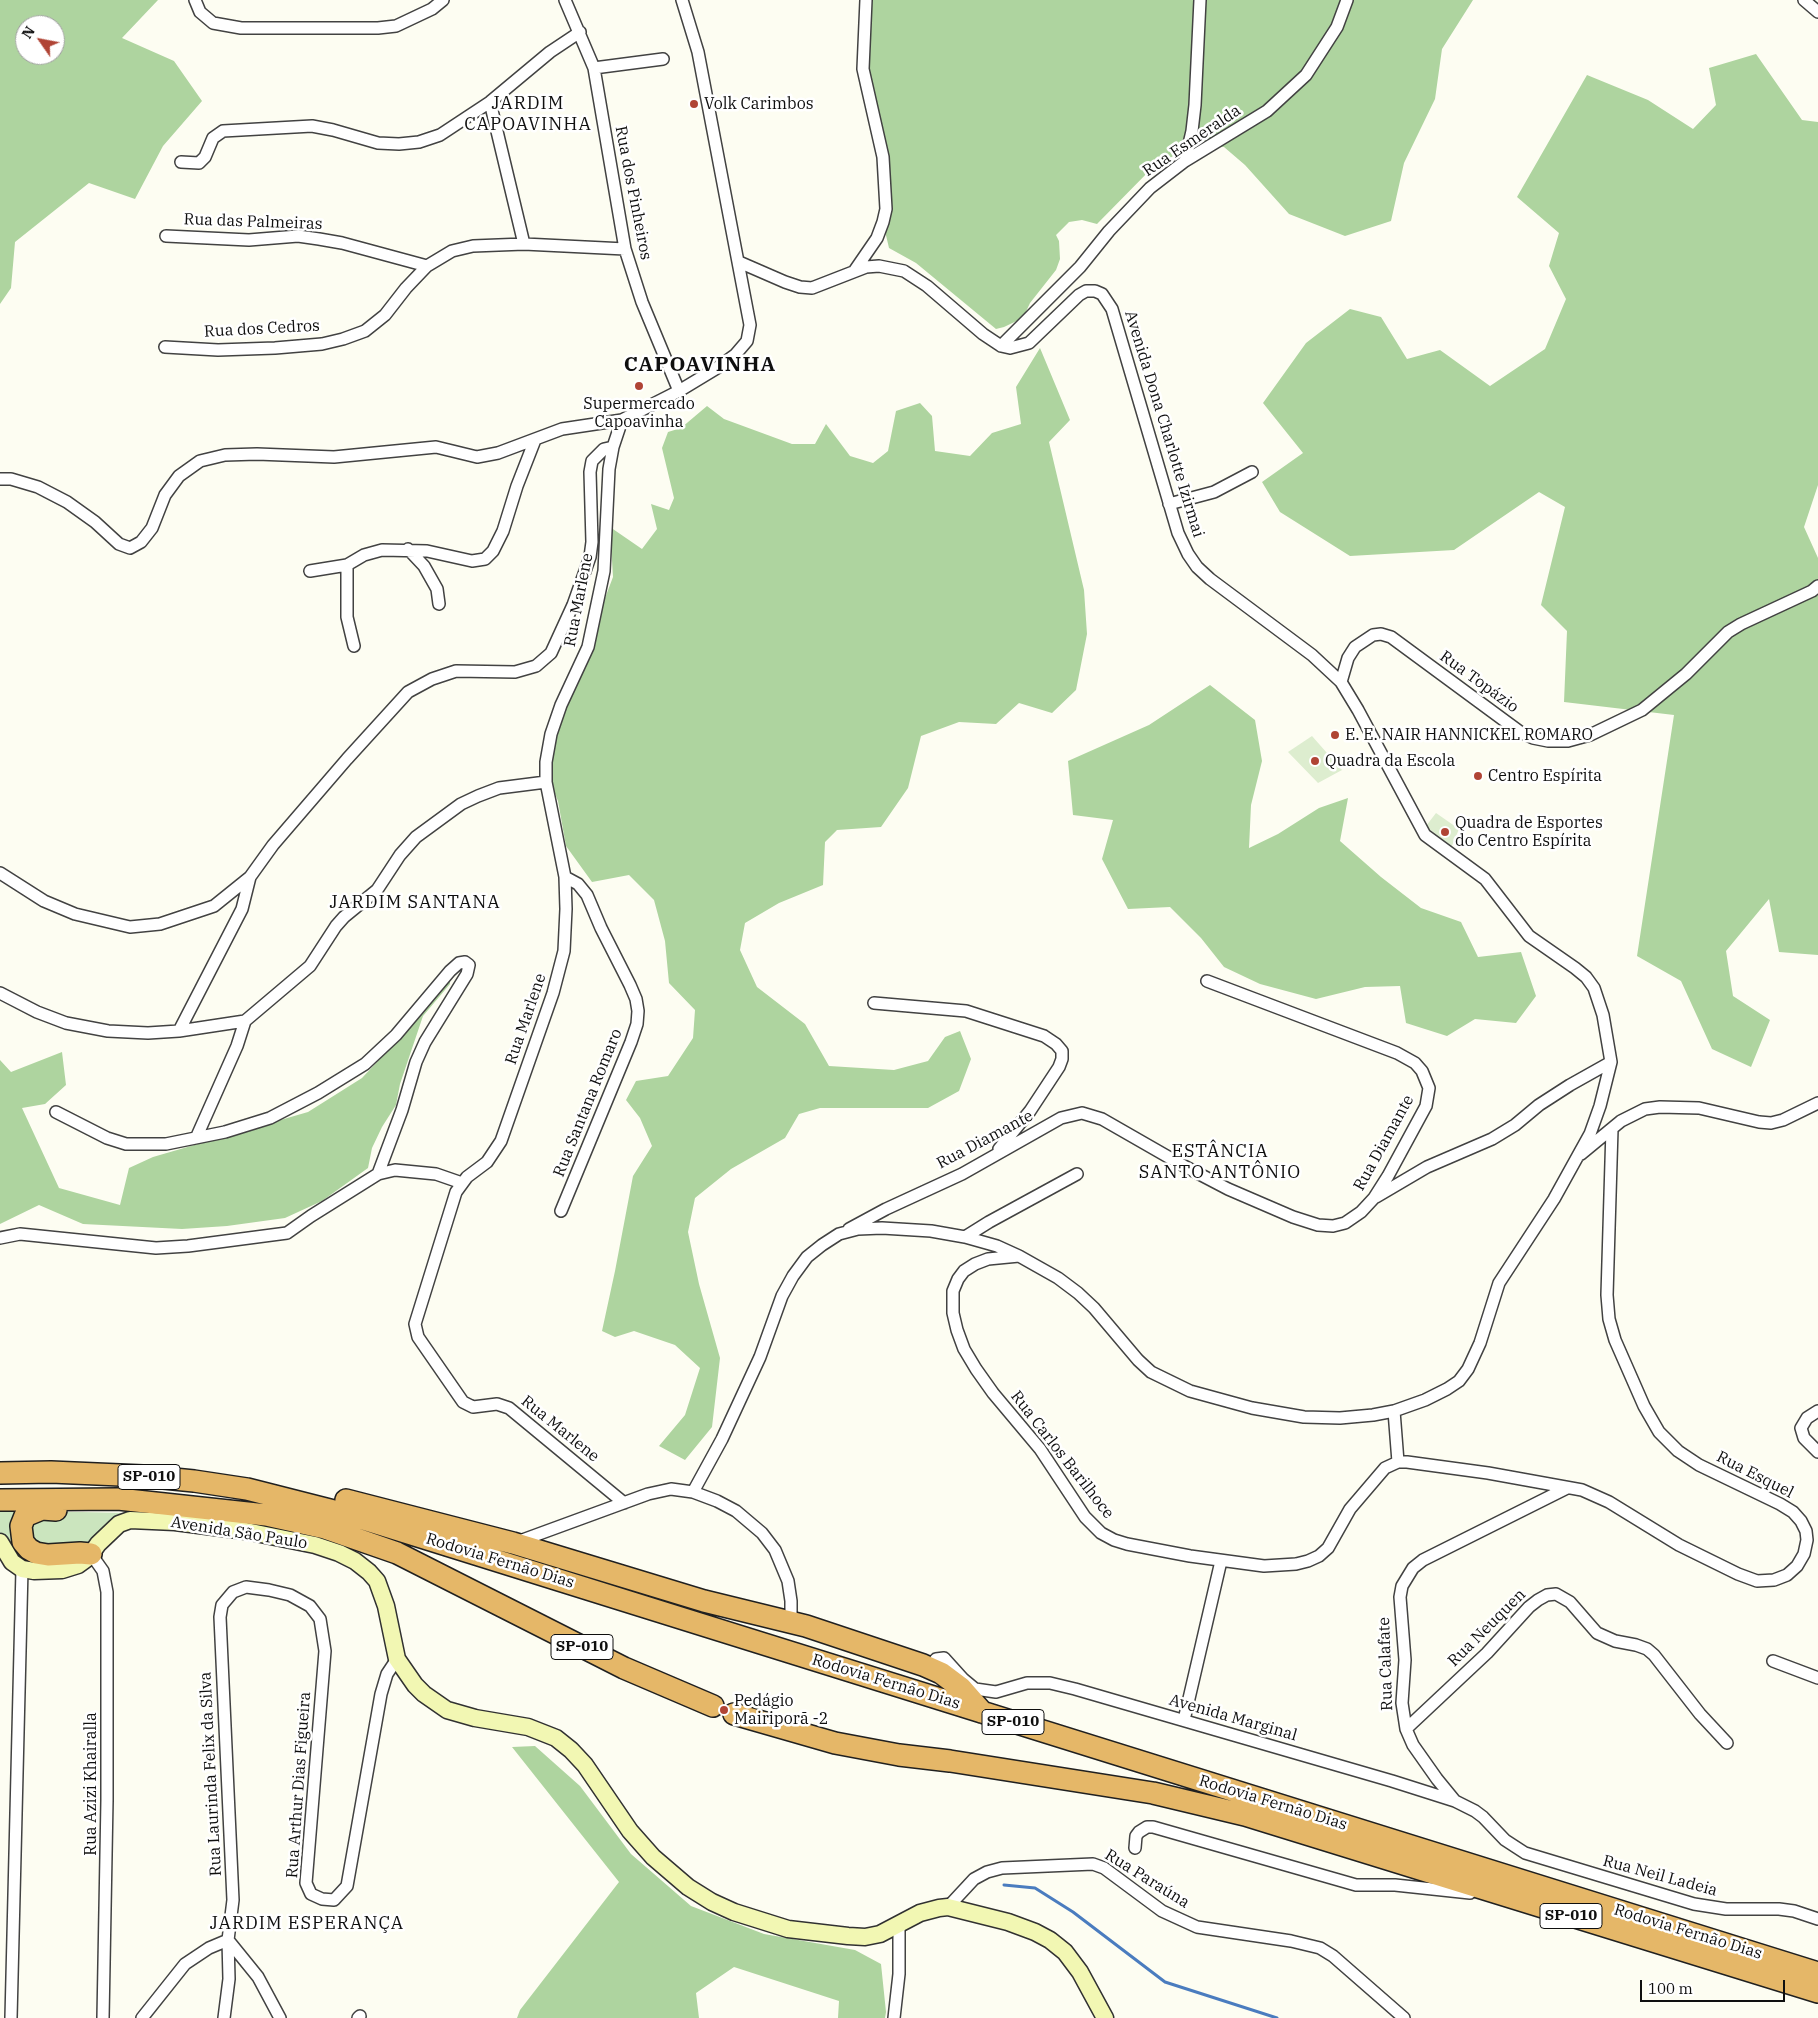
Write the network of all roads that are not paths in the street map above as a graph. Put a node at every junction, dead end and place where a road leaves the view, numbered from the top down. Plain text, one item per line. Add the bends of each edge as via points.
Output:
1 (195, 0) edge
2 (443, 0) edge
3 (564, 0) edge
4 (682, 0) edge
5 (866, 0) edge
6 (1200, 0) edge
7 (1347, 0) edge
8 (1804, 0) edge
9 (1818, 12) edge
10 (580, 32) junction
11 (663, 59) dead end
12 (594, 68) junction
13 (490, 102) junction
14 (1185, 161) junction
15 (181, 162) dead end
16 (166, 236) dead end
17 (524, 244) junction
18 (625, 249) junction
19 (739, 262) junction
20 (426, 266) junction
21 (855, 270) junction
22 (1001, 346) junction
23 (165, 347) dead end
24 (678, 391) junction
25 (622, 420) junction
26 (535, 440) junction
27 (613, 447) junction
28 (1252, 472) dead end
29 (0, 479) edge
30 (1169, 504) junction
31 (408, 549) junction
32 (347, 565) junction
33 (310, 571) dead end
34 (1818, 586) edge
35 (439, 604) dead end
36 (354, 646) dead end
37 (1341, 682) junction
38 (546, 782) junction
39 (0, 873) edge
40 (250, 877) junction
41 (565, 877) junction
42 (1207, 981) dead end
43 (0, 993) edge
44 (874, 1003) dead end
45 (245, 1021) junction
46 (179, 1031) junction
47 (1611, 1062) junction
48 (1818, 1103) edge
49 (56, 1112) dead end
50 (1612, 1129) junction
51 (196, 1136) junction
52 (993, 1156) junction
53 (1578, 1156) junction
54 (378, 1174) junction
55 (1077, 1174) dead end
56 (462, 1183) junction
57 (1374, 1198) junction
58 (561, 1211) dead end
59 (839, 1234) junction
60 (965, 1237) junction
61 (0, 1238) edge
62 (1019, 1256) junction
63 (1394, 1411) junction
64 (1818, 1411) edge
65 (1818, 1452) edge
66 (1398, 1462) junction
67 (0, 1473) edge
68 (1567, 1488) junction
69 (247, 1489) junction
70 (693, 1492) junction
71 (0, 1500) edge
72 (624, 1503) junction
73 (266, 1515) junction
74 (0, 1542) edge
75 (513, 1543) junction
76 (91, 1554) junction
77 (1221, 1561) junction
78 (22, 1569) junction
79 (290, 1595) joint
80 (791, 1622) junction
81 (397, 1659) junction
82 (1773, 1661) dead end
83 (929, 1668) junction
84 (1818, 1678) edge
85 (713, 1706) dead end
86 (982, 1712) junction
87 (734, 1714) dead end
88 (1184, 1720) junction
89 (1406, 1730) junction
90 (1727, 1743) dead end
91 (1455, 1801) junction
92 (1135, 1848) dead end
93 (1525, 1853) joint
94 (1503, 1896) junction
95 (948, 1907) junction
96 (1818, 1919) edge
97 (899, 1924) junction
98 (228, 1940) junction
99 (1818, 1972) edge
100 (1818, 1992) edge
101 (11, 2018) edge
102 (103, 2018) edge
103 (142, 2018) edge
104 (224, 2018) edge
105 (280, 2018) edge
106 (894, 2018) edge
107 (1105, 2018) edge
108 (1404, 2018) edge

1 - 2 street via 200,12 214,24 241,28 396,26 432,9
3 - 10 street, Rua dos Pinheiros
4 - 19 street via 698,52
5 - 21 street via 863,69 883,157 886,208 877,238
6 - 14 street via 1194,114
7 - 14 street, Rua Esmeralda via 1337,27 1306,76 1267,111
8 - 9 street
10 - 12 street, Rua dos Pinheiros
10 - 13 street via 537,62
11 - 12 street
12 - 18 street, Rua dos Pinheiros
13 - 15 street via 440,135 419,142 378,143 312,126 223,131 213,138 205,158 199,163
13 - 17 street
14 - 22 street, Rua Esmeralda via 1150,188 1080,267
16 - 20 street, Rua das Palmeiras via 249,240 298,236 319,238
17 - 18 street, Rua dos Cedros
17 - 20 street, Rua dos Cedros via 459,249
18 - 24 street, Rua dos Pinheiros via 642,302
19 - 21 street via 785,282 812,288
19 - 24 street via 750,325 747,341 717,368
20 - 23 street, Rua dos Cedros via 385,315 365,331 343,339 275,348 218,350
21 - 22 street via 879,266 909,274
22 - 30 street, Avenida Dona Charlotte Izirmai via 1010,348 1029,344 1079,295 1086,291 1102,294 1112,309
24 - 25 street
25 - 26 street via 562,429
25 - 27 street, Rua Marlene
26 - 29 street via 477,457 436,447 334,457 225,455 200,461 179,476 165,495 152,528 141,542 130,548 119,544 95,522 52,494 29,484
26 - 31 street via 503,531 493,551 485,558 472,561
27 - 38 street, Rua Marlene via 601,588 588,647 551,734
27 - 40 street via 604,449 592,461 590,557 551,653 536,666 515,672 456,671 408,692 273,846
28 - 30 street via 1214,492
30 - 37 street, Avenida Dona Charlotte Izirmai via 1178,533 1198,567 1323,664
31 - 32 street via 382,550
31 - 35 street via 424,566 437,589
32 - 33 street
32 - 36 street via 347,617
34 - 37 street, Rua Topázio via 1728,632 1686,674 1642,710 1590,735 1568,741 1548,741 1520,732 1381,634 1373,635 1355,647
37 - 47 street, Avenida Dona Charlotte Izirmai via 1425,835 1485,879 1529,936 1586,977 1594,988 1604,1015
38 - 41 street, Rua Marlene
38 - 45 street via 499,788 478,796 461,804 416,837 377,890 336,926 310,966
39 - 40 street via 44,901 75,914 130,927 160,924 214,906
40 - 46 street via 242,909
41 - 56 street, Rua Marlene via 566,935 554,993 501,1140 487,1162
41 - 58 street, Rua Santana Romaro via 578,884 587,895 630,985 638,1011 631,1042
42 - 57 street, Rua Diamante via 1397,1053 1422,1071 1429,1088 1426,1106
43 - 46 street via 66,1023 108,1031
44 - 52 street via 966,1011 1044,1036 1062,1051 1059,1067 1044,1091
45 - 46 street
45 - 51 street
47 - 53 street, Avenida Dona Charlotte Izirmai via 1600,1106
47 - 57 street via 1539,1105 1492,1139 1427,1167
48 - 50 street via 1772,1123 1700,1108 1660,1107 1632,1114
49 - 51 street via 126,1144 166,1144
50 - 53 street
50 - 68 street, Rua Esquel via 1609,1319 1644,1406 1659,1432 1678,1452 1793,1512 1806,1531 1804,1554 1787,1575 1757,1581 1679,1546 1610,1502
51 - 54 street via 225,1132 270,1118 365,1064 411,1018 441,980 459,963 465,962 469,968 462,984 416,1062
52 - 57 street, Rua Diamante via 1061,1118 1082,1113 1102,1119 1228,1189 1293,1217 1332,1226 1345,1223
52 - 59 street, Rua Diamante
53 - 63 street, Avenida Dona Charlotte Izirmai via 1499,1283 1468,1370 1447,1389
54 - 56 street via 395,1170 414,1171
54 - 61 street via 287,1233 156,1248 20,1234
55 - 60 street
56 - 72 street, Rua Marlene via 452,1202 416,1316 418,1337 463,1402 473,1407 497,1404 509,1408
59 - 60 street, Avenida Dona Charlotte Izirmai via 882,1228
59 - 70 street, Avenida Dona Charlotte Izirmai via 807,1258 793,1276 722,1440
60 - 62 street, Avenida Dona Charlotte Izirmai
62 - 63 street, Avenida Dona Charlotte Izirmai via 1078,1293 1151,1372 1190,1391 1252,1408 1304,1417 1340,1418
62 - 77 street, Rua Carlos Barilhoce via 988,1259 975,1264 961,1275 953,1291 957,1330 976,1369 1040,1449 1084,1517 1101,1533 1127,1544
63 - 66 street
64 - 65 street via 1807,1418 1801,1428 1804,1438
66 - 68 street, Rua Esquel via 1488,1473
66 - 77 street, Rua Carlos Barilhoce via 1390,1464 1350,1509 1335,1538 1319,1556 1296,1564 1264,1566
67 - 69 highway, Rodovia Fernão Dias / SP-010 via 143,1476
68 - 89 street, Rua Calafate via 1423,1560 1406,1577 1400,1597 1405,1660 1402,1703
69 - 75 highway via 268,1486 325,1495
69 - 86 highway, Rodovia Fernão Dias / SP-010 via 366,1520
70 - 72 street via 671,1489
70 - 80 street via 736,1511 762,1533 775,1550 788,1581
71 - 73 highway, Rodovia Fernão Dias / SP-010 via 118,1499
72 - 75 street
73 - 76 highway via 255,1522 42,1509 25,1516 21,1534 29,1549 48,1556
73 - 85 highway, Rodovia Fernão Dias / SP-010 via 325,1528 397,1553 624,1668
74 - 78 street via 12,1562
75 - 80 highway via 704,1601
76 - 78 street, Avenida São Paulo via 71,1568 34,1572
76 - 81 street, Avenida São Paulo via 119,1524 130,1520 214,1526 316,1545 355,1561 377,1581 386,1606
76 - 102 street, Rua Azizi Khairalla via 103,1571 107,1592 108,1800
77 - 88 street
78 - 101 street
79 - 81 street, Rua Arthur Dias Figueira via 310,1606 320,1619 325,1651 306,1883 311,1894 322,1899 334,1900 347,1886 381,1694 387,1674
79 - 98 street, Rua Laurinda Felix da Silva via 246,1587 233,1592 222,1605 233,1900
80 - 83 highway
81 - 97 street, Avenida São Paulo via 420,1690 447,1710 528,1726 556,1738 585,1766 630,1831 653,1857 688,1887 712,1902 788,1929 865,1937 880,1934
82 - 84 street
83 - 86 highway via 961,1688
83 - 88 street, Avenida Marginal via 936,1659 944,1658 975,1688 996,1692 1027,1683 1050,1683
86 - 99 highway, Rodovia Fernão Dias / SP-010
87 - 94 highway, Rodovia Fernão Dias / SP-010 via 835,1743 1153,1793 1205,1805
88 - 91 street, Avenida Marginal
89 - 90 street, Rua Neuquen via 1538,1600 1556,1594 1570,1602 1597,1633 1636,1645 1654,1655
89 - 91 street, Rua Calafate via 1422,1758
91 - 93 street, Avenida Marginal via 1483,1816 1505,1840
92 - 94 street via 1139,1832 1153,1827 1356,1885 1395,1885
93 - 96 street, Rua Neil Ladeia via 1694,1904 1726,1909 1787,1910
94 - 100 highway, Rodovia Fernão Dias / SP-010
95 - 97 street via 920,1913
95 - 107 street via 1008,1922 1050,1940 1065,1952 1080,1972
95 - 108 street, Rua Paraúna via 974,1879 987,1872 1002,1868 1093,1864 1108,1871 1162,1911 1197,1927 1320,1948
97 - 106 street via 899,1974
98 - 103 street via 208,1948 185,1964
98 - 104 street, Rua Laurinda Felix da Silva via 229,1979
98 - 105 street via 258,1977

